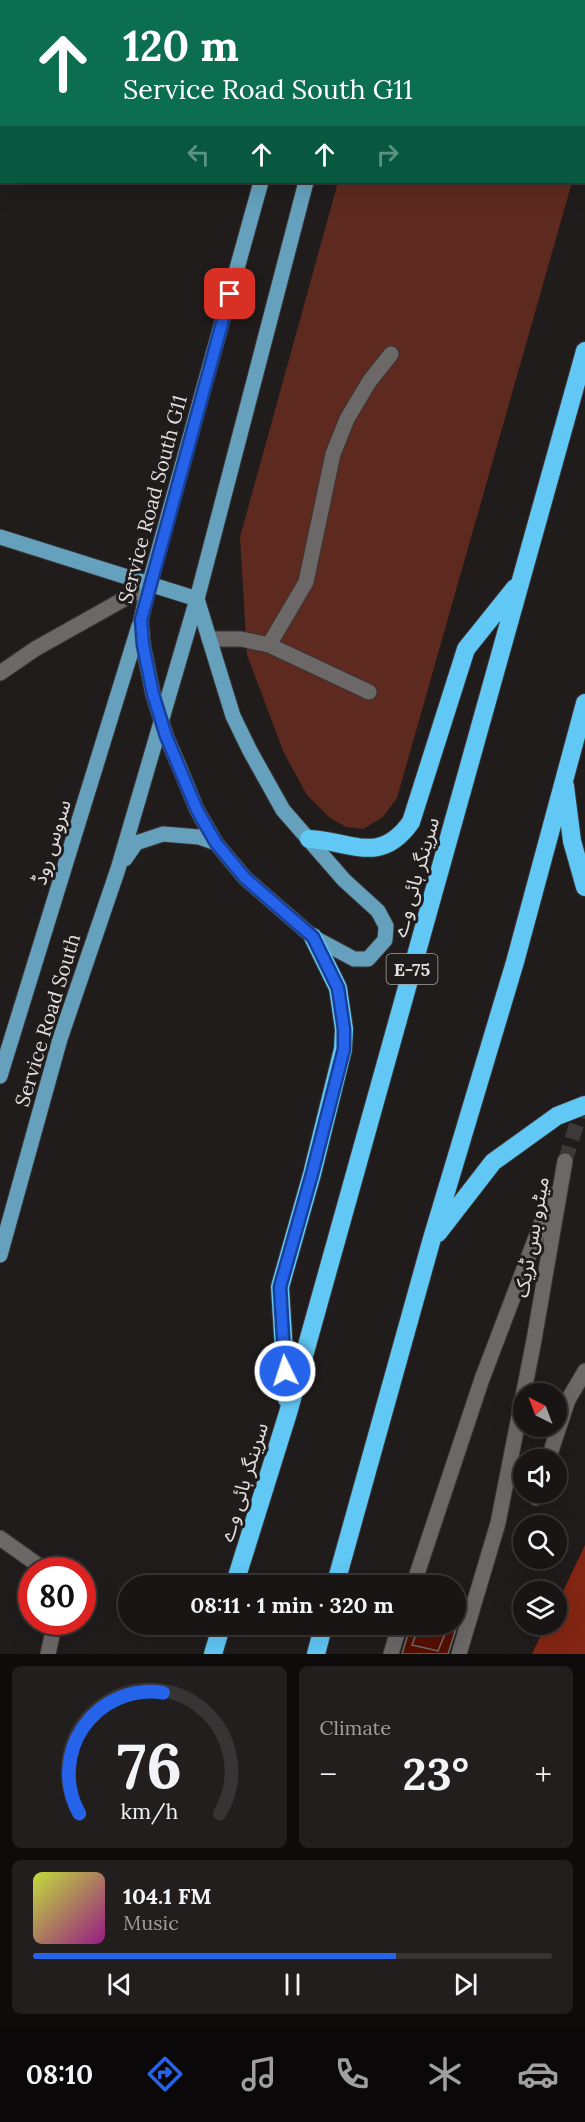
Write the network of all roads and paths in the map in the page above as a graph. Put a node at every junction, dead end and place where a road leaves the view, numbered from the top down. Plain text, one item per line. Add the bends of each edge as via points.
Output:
1 (261, 183) edge
2 (306, 183) edge
3 (585, 351) edge
4 (391, 354) dead end
5 (0, 537) edge
6 (521, 580) junction
7 (149, 585) junction
8 (197, 599) junction
9 (141, 620) junction
10 (208, 639) junction
11 (269, 645) junction
12 (0, 673) edge
13 (369, 692) dead end
14 (585, 703) edge
15 (162, 721) junction
16 (564, 778) junction
17 (309, 840) junction
18 (216, 843) junction
19 (118, 869) junction
20 (585, 887) edge
21 (313, 937) junction
22 (0, 1076) edge
23 (585, 1105) edge
24 (431, 1242) junction
25 (0, 1255) edge
26 (585, 1371) edge
27 (288, 1413) junction
28 (552, 1449) edge
29 (0, 1538) edge
30 (27, 1557) edge
31 (237, 1575) edge
32 (338, 1575) edge
33 (417, 1575) edge
34 (466, 1631) edge
35 (52, 1635) edge
36 (219, 1635) edge
37 (321, 1635) edge
38 (397, 1635) edge
39 (465, 1635) edge
40 (48, 1654) edge
41 (213, 1654) edge
42 (316, 1654) edge
43 (391, 1654) edge
44 (459, 1654) edge

1 - 7 main road, Service Road South G11
2 - 8 main road
3 - 6 highway, سرینگر ہائی وے / E-75
4 - 11 street via 346,419 333,454 306,582
5 - 7 main road
6 - 17 highway via 466,649 411,822 403,834 374,849
6 - 27 highway, سرینگر ہائی وے / E-75
7 - 8 main road
7 - 9 main road, Service Road South G11
7 - 12 street
8 - 10 main road
8 - 15 main road
9 - 15 main road, Service Road South G11 via 150,679
9 - 22 main road, سروس روڈ
10 - 11 street via 241,639
10 - 17 main road via 233,716 250,751 283,810
11 - 13 street
14 - 16 highway
15 - 18 main road, Service Road South G11 via 197,810
15 - 19 main road
16 - 20 highway via 572,841
16 - 24 highway via 515,962
17 - 21 main road, Service Road South G11 via 378,911 386,926 385,940 368,959 354,959
18 - 19 main road via 199,837 163,834 136,843
18 - 21 main road, Service Road South G11 via 245,878
19 - 25 main road, Service Road South via 60,1039
21 - 27 highway via 338,988 344,1049 280,1287
23 - 24 highway via 557,1116 493,1162
24 - 32 highway
26 - 28 street via 568,1400
27 - 31 highway, سرینگر ہائی وے / E-75
29 - 30 street
33 - 34 street, میٹرو بس ٹریک via 482,1378 565,1161 498,1524
35 - 40 street
36 - 41 highway
37 - 42 highway
38 - 43 street
39 - 44 street, میٹرو بس ٹریک

